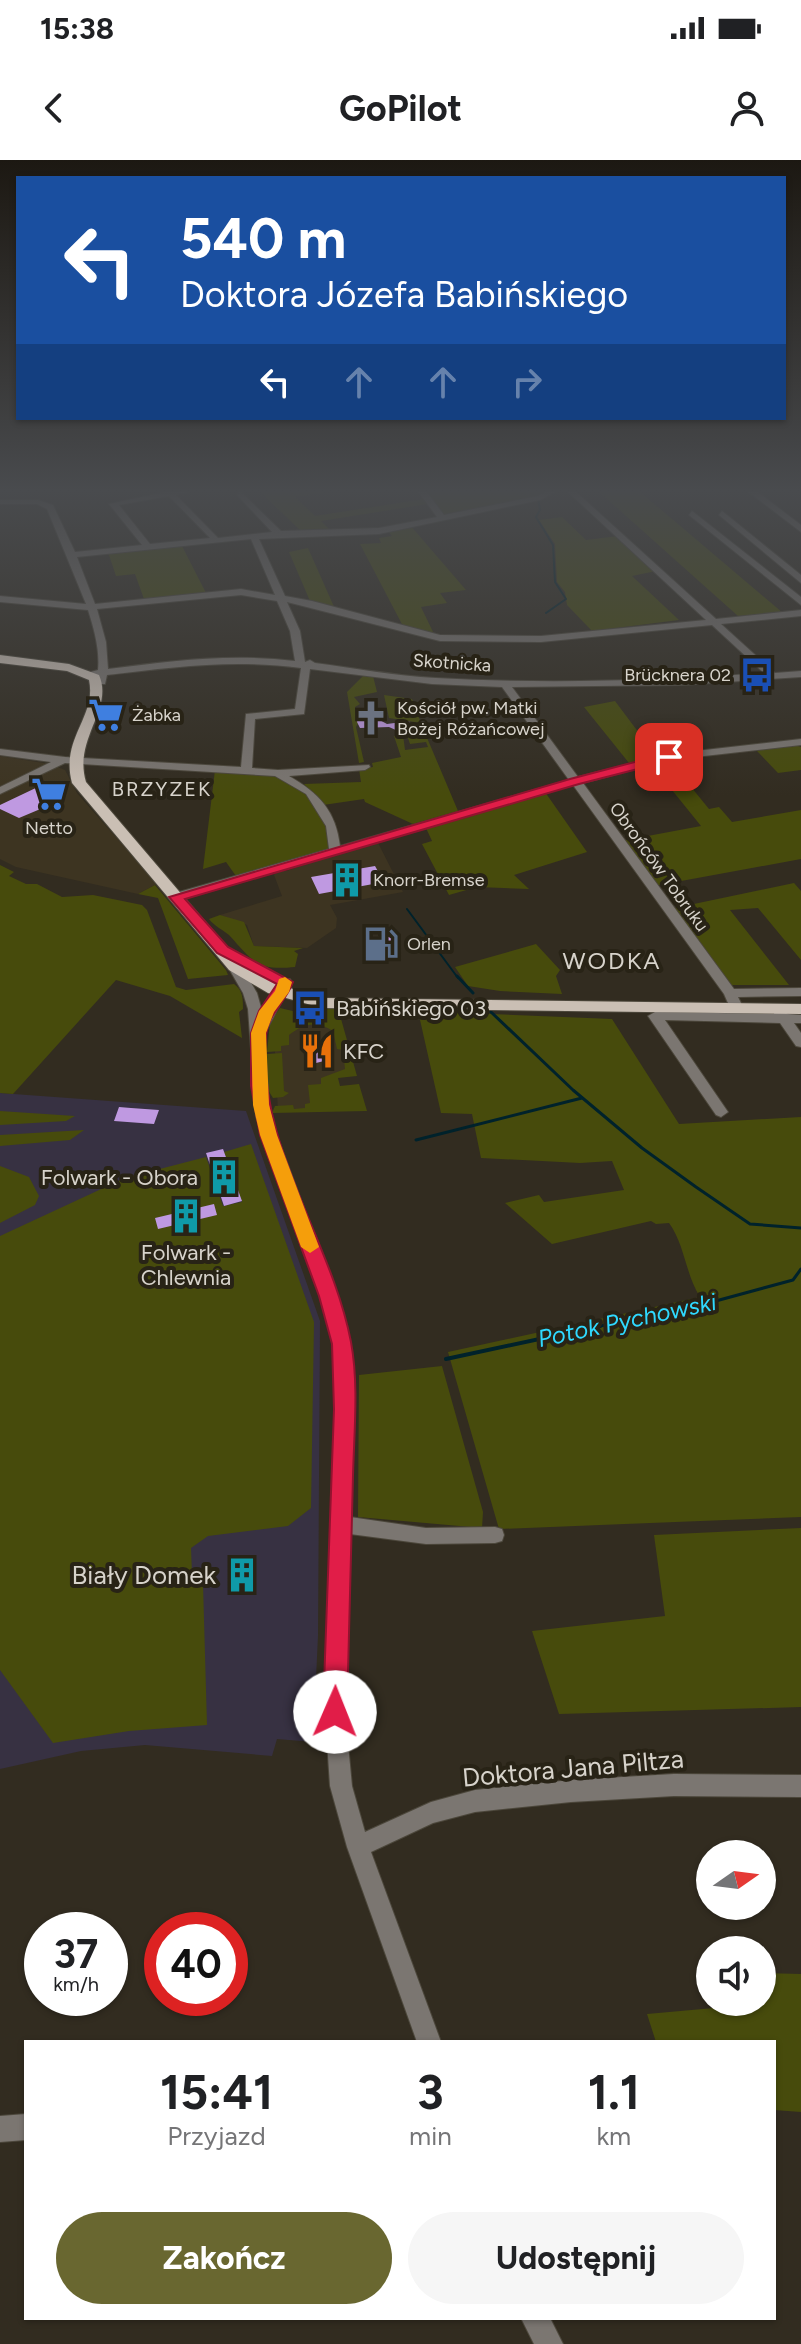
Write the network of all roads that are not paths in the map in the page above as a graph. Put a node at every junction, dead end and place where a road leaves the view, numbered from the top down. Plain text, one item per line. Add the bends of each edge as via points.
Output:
1 (85, 592) edge
2 (279, 592) edge
3 (682, 592) edge
4 (282, 598) junction
5 (0, 599) edge
6 (91, 607) junction
7 (801, 613) edge
8 (712, 619) junction
9 (0, 659) edge
10 (305, 663) junction
11 (801, 674) edge
12 (97, 676) junction
13 (774, 677) junction
14 (505, 684) junction
15 (801, 742) edge
16 (0, 752) edge
17 (69, 760) junction
18 (365, 767) dead end
19 (246, 771) junction
20 (277, 773) junction
21 (574, 781) junction
22 (0, 791) edge
23 (335, 851) junction
24 (176, 897) junction
25 (223, 950) junction
26 (235, 967) junction
27 (280, 988) junction
28 (801, 992) edge
29 (733, 1000) junction
30 (255, 1009) junction
31 (801, 1009) edge
32 (781, 1013) junction
33 (801, 1019) edge
34 (258, 1033) junction
35 (801, 1043) edge
36 (721, 1112) dead end
37 (340, 1524) junction
38 (495, 1535) dead end
39 (801, 1786) edge
40 (358, 1847) junction
41 (428, 2040) edge
42 (24, 2127) edge
43 (0, 2129) edge
44 (536, 2320) edge
45 (549, 2344) edge

1 - 6 street
2 - 4 street
3 - 8 street
4 - 6 street via 241,592
4 - 8 street via 440,638 541,639
4 - 10 street
5 - 6 street
6 - 12 street via 97,621
7 - 8 street
8 - 13 street
9 - 12 main road, Skotnicka
10 - 12 street, Skotnicka via 235,659
10 - 14 street, Skotnicka via 432,681
10 - 19 street via 300,712 250,716
11 - 13 street, Skotnicka
12 - 17 main road
13 - 14 street, Skotnicka
14 - 21 street, Obrońców Tobruku
15 - 21 street via 669,757
16 - 17 street
17 - 19 street
17 - 22 street
17 - 24 main road via 82,788
18 - 20 street
19 - 20 street
20 - 23 street via 310,792 332,826
21 - 23 street
21 - 29 street, Obrońców Tobruku
23 - 24 street
24 - 25 main road
25 - 26 main road
25 - 27 main road
26 - 27 main road
26 - 30 street
27 - 29 main road via 322,1003
27 - 30 street via 260,999
27 - 34 street
28 - 29 street
29 - 32 main road
30 - 34 street
31 - 32 main road
32 - 33 street
32 - 35 street
32 - 36 street via 655,1016
34 - 37 street via 263,1117 342,1344
37 - 38 street via 426,1536
37 - 40 street via 336,1738 341,1786
39 - 40 street, Doktora Jana Piltza via 648,1786 475,1801 431,1813
40 - 41 street
42 - 43 street
44 - 45 street

